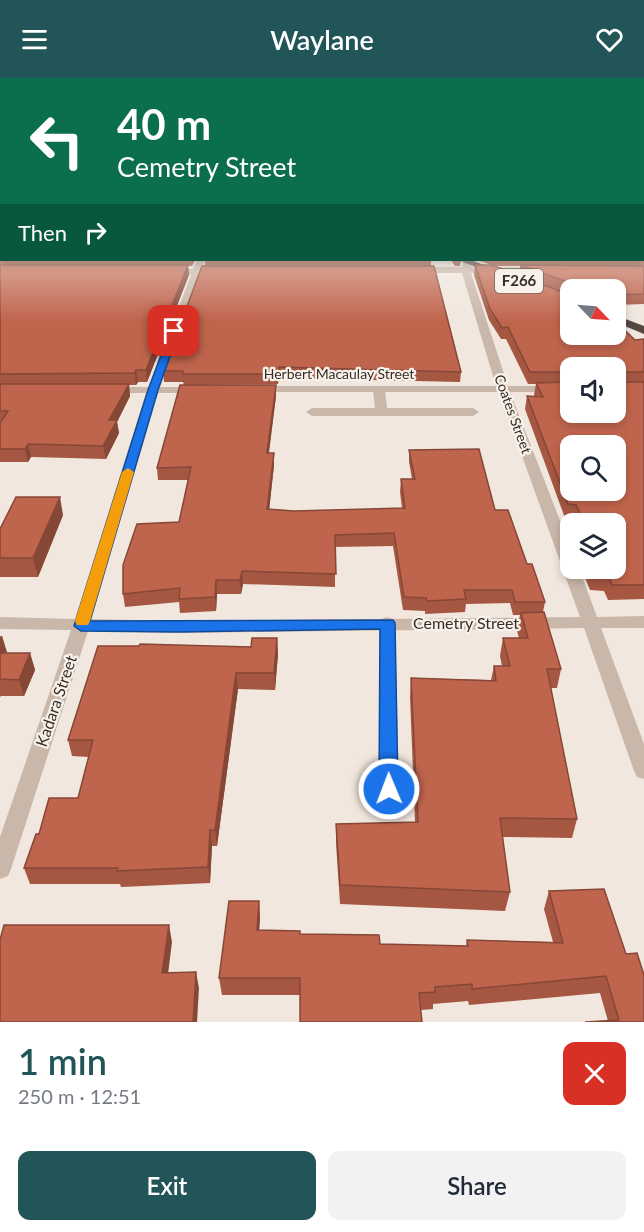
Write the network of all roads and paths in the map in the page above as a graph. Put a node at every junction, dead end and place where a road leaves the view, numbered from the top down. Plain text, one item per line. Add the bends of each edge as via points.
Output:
1 (466, 263) edge
2 (198, 266) edge
3 (411, 270) edge
4 (491, 270) junction
5 (545, 270) edge
6 (155, 271) edge
7 (231, 272) edge
8 (524, 282) edge
9 (626, 323) edge
10 (644, 330) edge
11 (244, 389) edge
12 (503, 389) junction
13 (560, 389) edge
14 (94, 390) edge
15 (153, 390) junction
16 (210, 390) edge
17 (379, 390) junction
18 (312, 412) dead end
19 (381, 412) junction
20 (473, 412) dead end
21 (560, 540) edge
22 (574, 579) edge
23 (644, 622) edge
24 (0, 623) edge
25 (387, 623) junction
26 (591, 623) junction
27 (81, 626) junction
28 (644, 771) edge
29 (389, 789) dead end
30 (0, 869) edge

1 - 3 street
1 - 4 highway, F266
1 - 12 street, Coates Street
2 - 6 street
2 - 7 street
2 - 15 street, Kadara Street
4 - 5 street
4 - 8 highway, F266
9 - 10 highway
11 - 17 street, Herbert Macaulay Street
12 - 13 street, Herbert Macaulay Street
12 - 17 street, Herbert Macaulay Street
12 - 21 street, Coates Street
14 - 15 street
15 - 16 street
15 - 27 street, Kadara Street
17 - 19 street
18 - 19 street
19 - 20 street
22 - 26 street, Coates Street
23 - 26 street, Cemetry Street
24 - 27 street, Cemetry Street
25 - 26 street, Cemetry Street
25 - 27 street, Cemetry Street
25 - 29 street
26 - 28 street, Coates Street
27 - 30 street, Kadara Street

